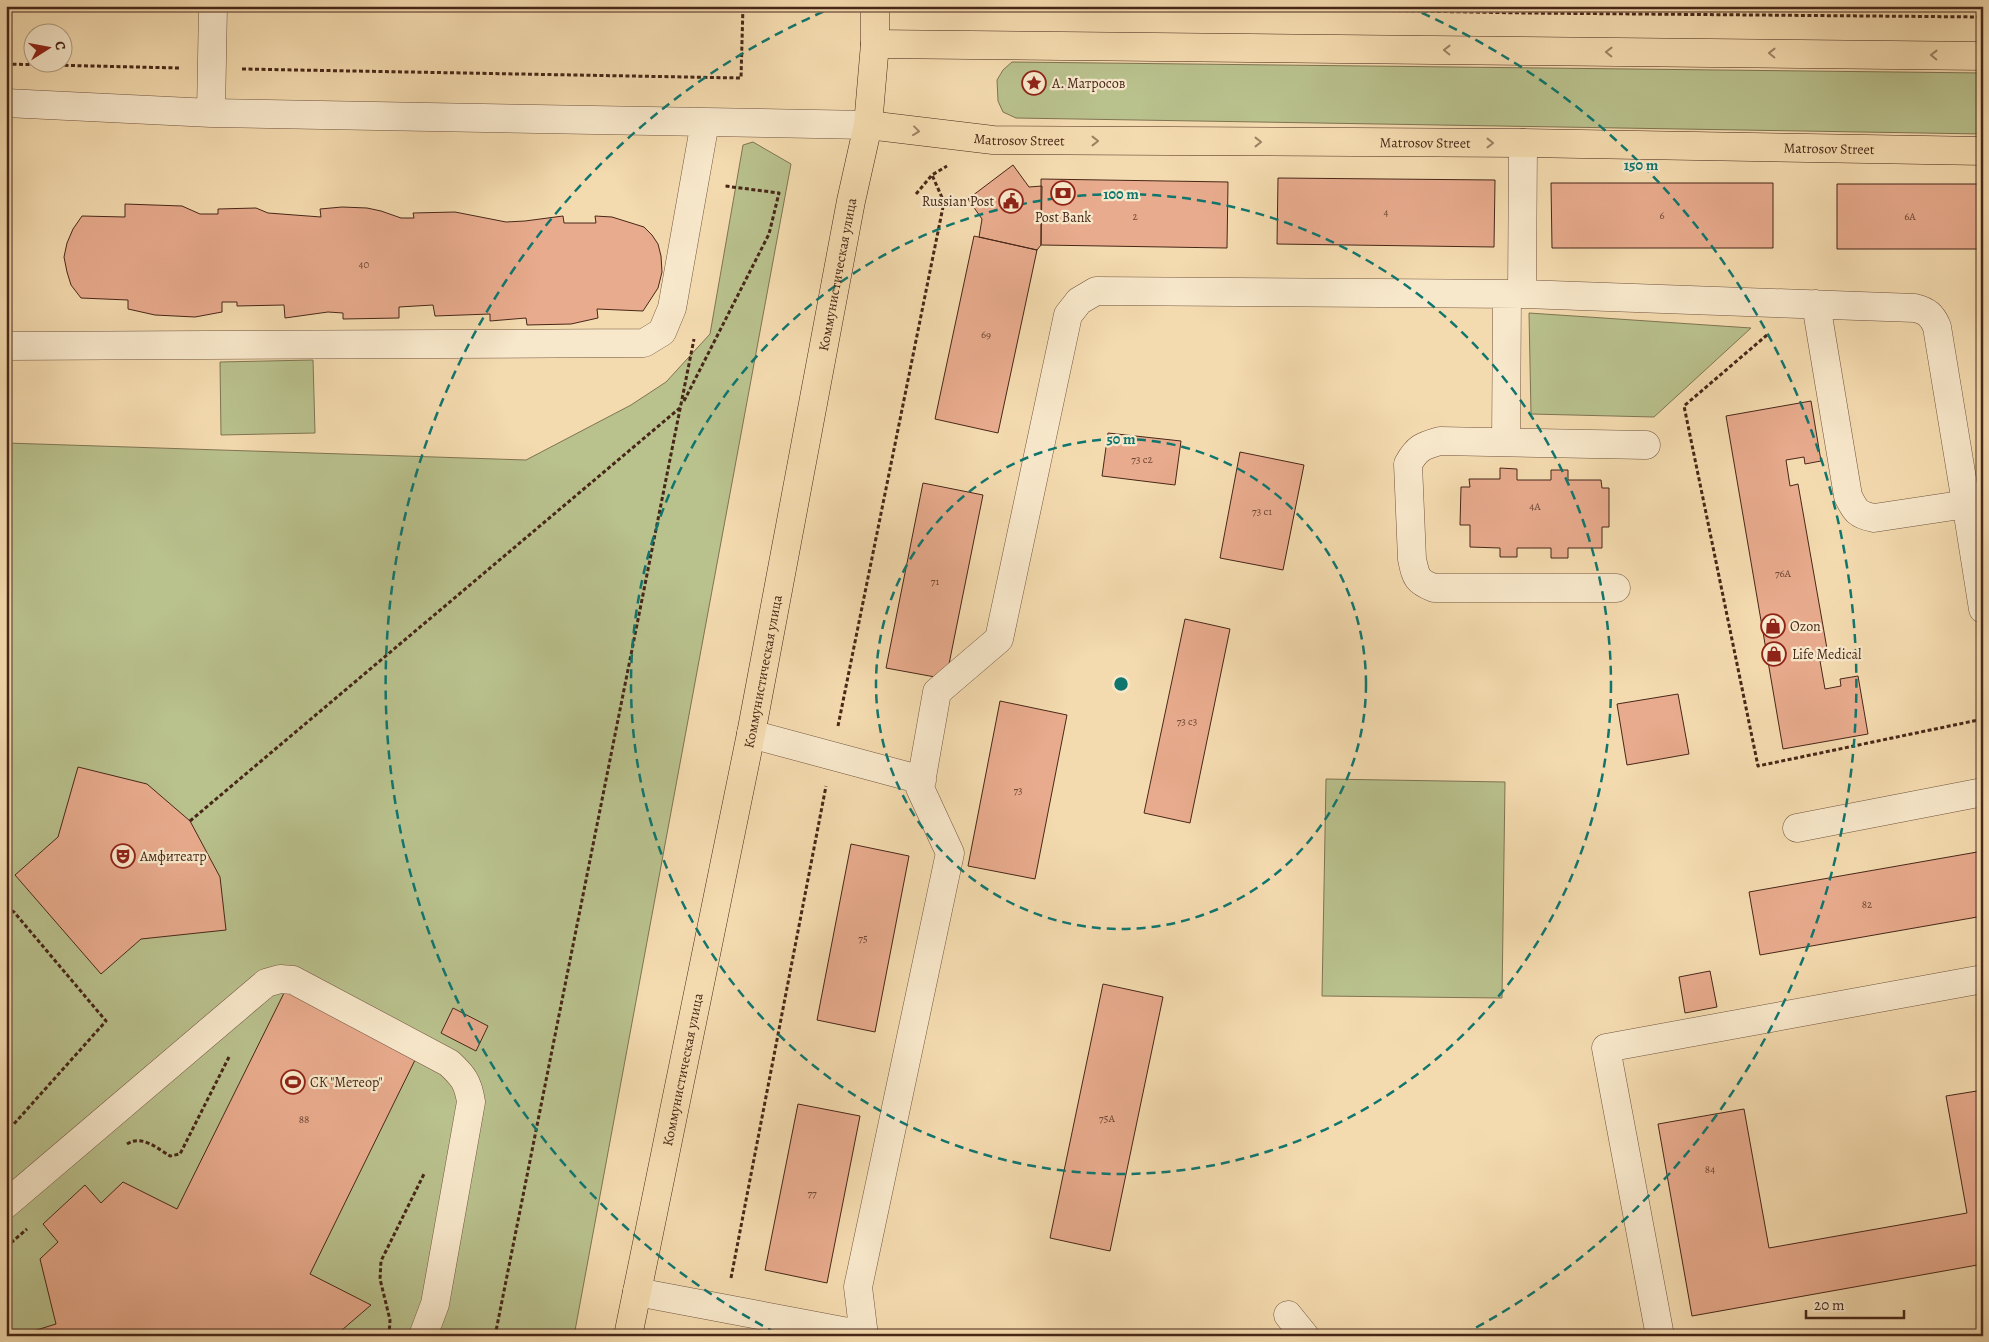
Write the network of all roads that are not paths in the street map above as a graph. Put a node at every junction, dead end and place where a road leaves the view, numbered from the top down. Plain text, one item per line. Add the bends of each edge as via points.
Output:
1 (213, 6) edge
2 (875, 6) edge
3 (875, 44) junction
4 (1983, 56) edge
5 (6, 103) edge
6 (211, 114) junction
7 (706, 122) junction
8 (868, 125) junction
9 (1523, 143) junction
10 (1983, 151) edge
11 (1515, 294) junction
12 (1810, 304) junction
13 (6, 346) edge
14 (1506, 442) junction
15 (1646, 445) dead end
16 (1973, 514) edge
17 (1616, 588) dead end
18 (1983, 609) edge
19 (750, 734) junction
20 (922, 780) junction
21 (1983, 792) edge
22 (1798, 828) dead end
23 (1983, 979) edge
24 (6, 1204) edge
25 (637, 1292) junction
26 (864, 1335) edge
27 (423, 1336) edge
28 (628, 1336) edge
29 (1660, 1336) edge

1 - 6 lane
2 - 3 main road, Коммунистическая улица
4 -> 3 main road
3 - 8 main road, Коммунистическая улица
5 - 6 lane
6 - 7 lane
7 - 8 lane
7 - 13 lane via 672,308 662,332 644,343
8 -> 9 main road, Matrosov Street via 993,140
8 - 19 main road, Коммунистическая улица
9 - 10 main road, Matrosov Street
9 - 11 lane
11 - 12 lane
11 - 14 lane
11 - 20 lane via 1118,290 1096,291 1079,301 1068,314 999,639 937,692
12 - 16 lane via 1915,308 1933,317
12 - 16 lane via 1848,496 1854,508 1862,516 1874,518
14 - 15 lane
14 - 17 lane via 1440,441 1415,452 1408,464 1412,558 1421,583 1434,588
16 - 18 lane
19 - 20 lane
19 - 25 main road, Коммунистическая улица
20 - 26 lane via 920,788 950,853 858,1287
21 - 22 lane
23 - 29 lane via 1606,1048
24 - 27 lane via 266,983 293,980 449,1063 461,1073 468,1086 471,1102 436,1304
25 - 26 lane
25 - 28 main road, Коммунистическая улица

